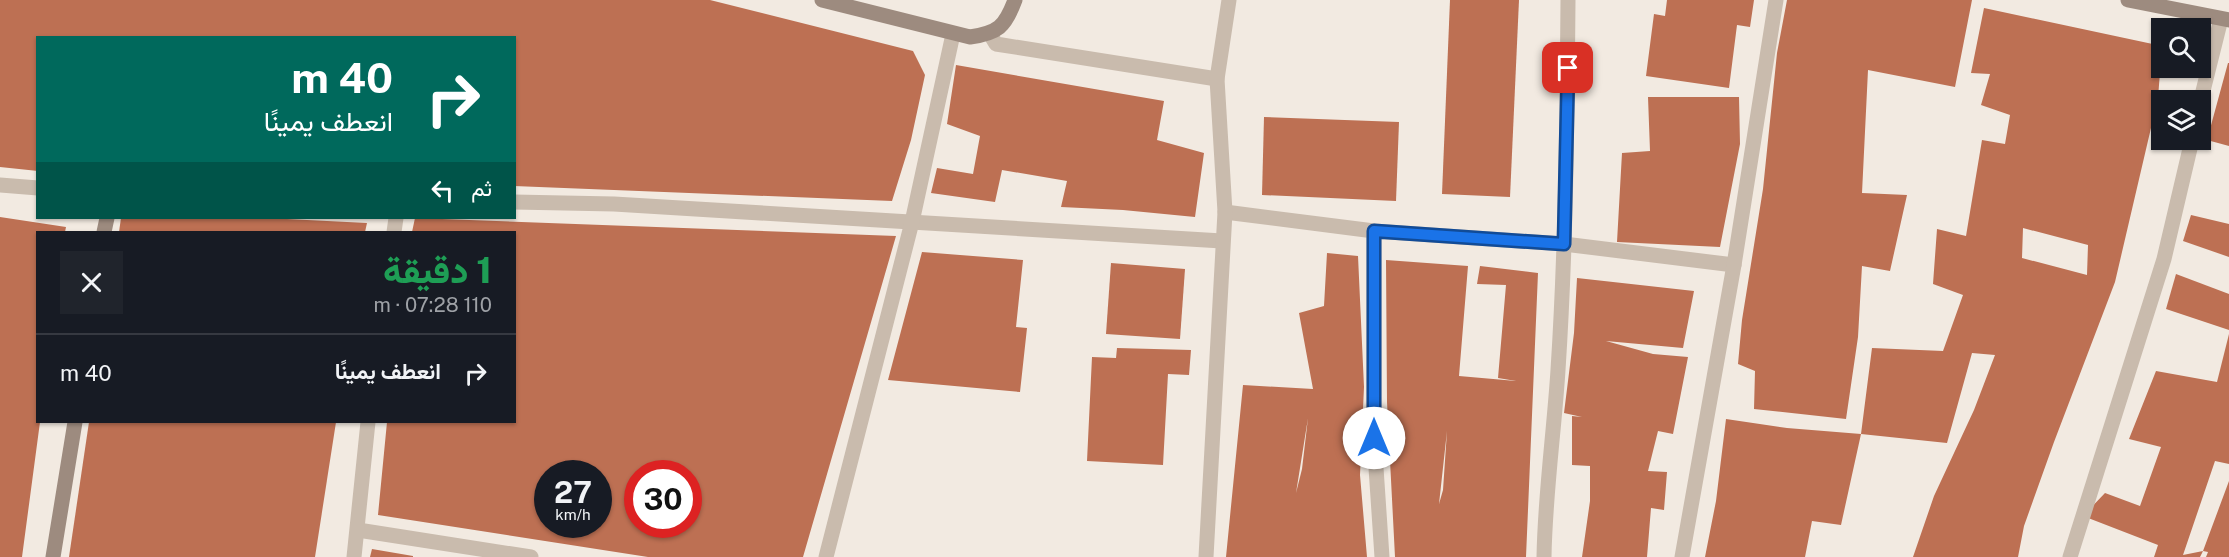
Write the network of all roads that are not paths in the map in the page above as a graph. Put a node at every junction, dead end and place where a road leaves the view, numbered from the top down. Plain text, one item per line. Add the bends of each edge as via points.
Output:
1 (822, 0) edge
2 (1015, 0) edge
3 (1229, 0) edge
4 (1568, 0) edge
5 (1776, 0) edge
6 (2128, 0) edge
7 (2225, 19) edge
8 (953, 34) junction
9 (990, 34) junction
10 (1217, 79) junction
11 (2204, 90) edge
12 (2190, 150) edge
13 (0, 185) edge
14 (36, 188) edge
15 (516, 202) edge
16 (1225, 212) junction
17 (912, 222) junction
18 (1374, 231) junction
19 (1222, 241) junction
20 (1564, 244) junction
21 (1734, 265) junction
22 (75, 423) edge
23 (368, 423) edge
24 (358, 530) junction
25 (53, 557) edge
26 (354, 557) edge
27 (531, 557) edge
28 (826, 557) edge
29 (1206, 557) edge
30 (1382, 557) edge
31 (1544, 557) edge
32 (1682, 557) edge
33 (2070, 557) edge

1 - 8 street
2 - 9 street via 1006,22
3 - 10 street
4 - 20 street
5 - 21 street
6 - 7 street
7 - 11 street
8 - 9 street
8 - 17 street
9 - 10 street via 996,44
10 - 16 street
12 - 33 street via 2164,259
13 - 14 street
15 - 17 street
16 - 18 street
16 - 19 street
17 - 19 street
17 - 28 street
18 - 20 street
18 - 30 street via 1374,438
19 - 29 street
20 - 21 street
20 - 31 street
21 - 32 street
22 - 25 street
23 - 24 street
24 - 26 street
24 - 27 street

